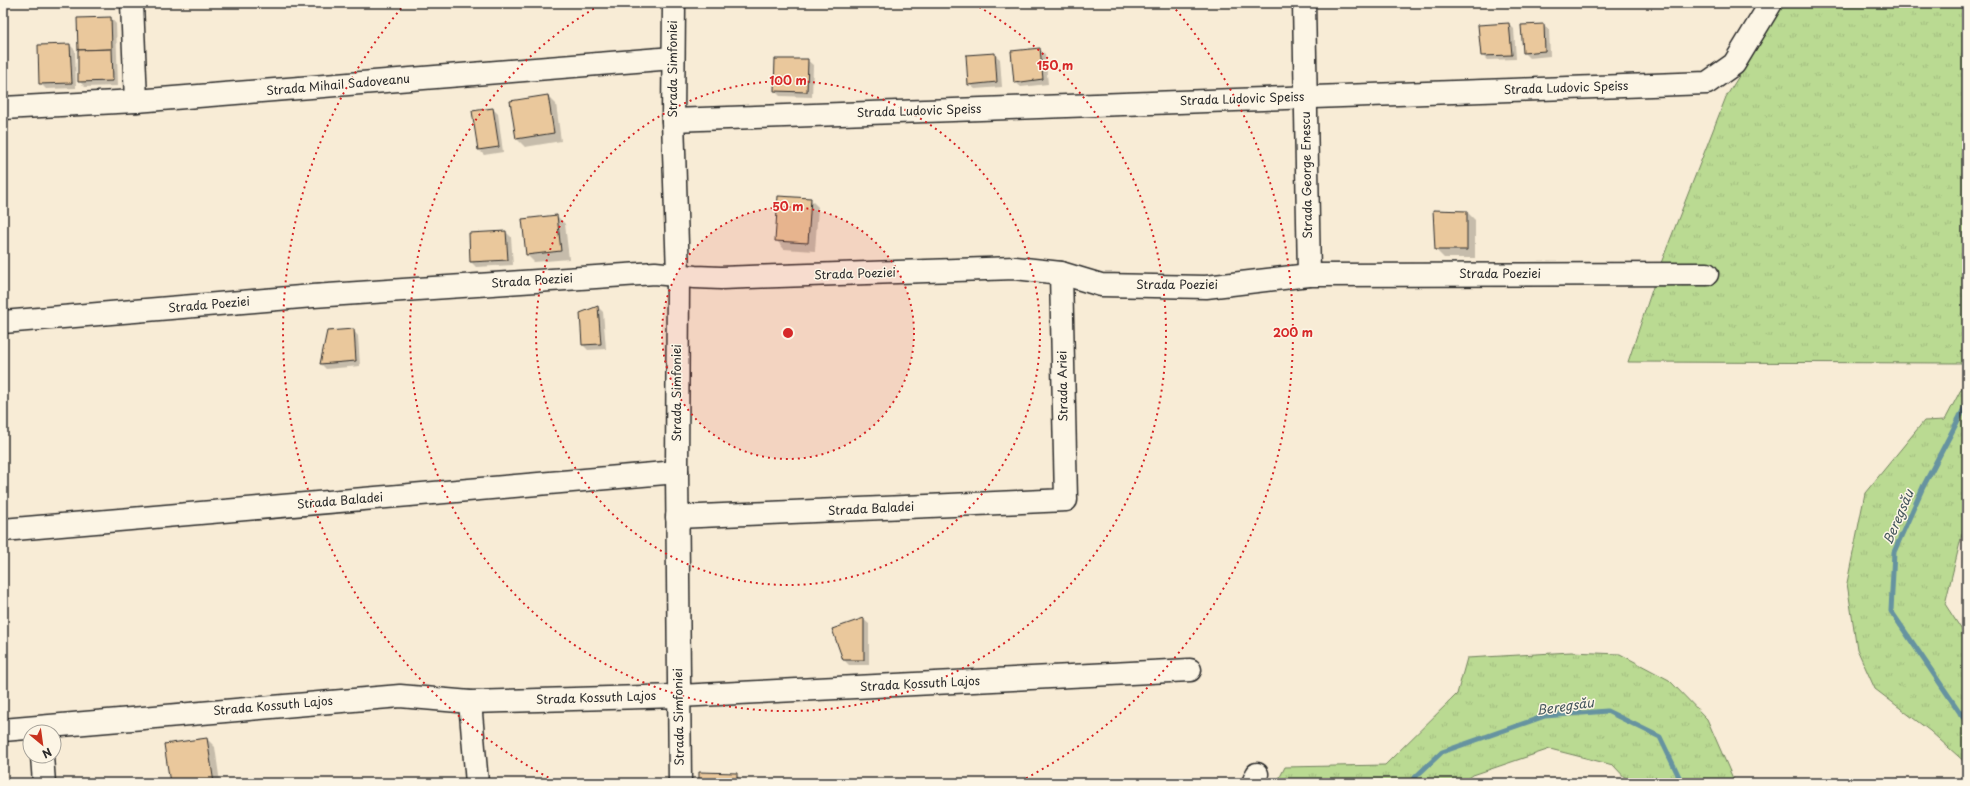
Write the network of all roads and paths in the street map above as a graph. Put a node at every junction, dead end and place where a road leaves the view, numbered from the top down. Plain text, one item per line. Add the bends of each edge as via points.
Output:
1 (132, 3) edge
2 (674, 3) edge
3 (1304, 3) edge
4 (1772, 3) edge
5 (673, 58) junction
6 (1305, 96) junction
7 (136, 101) junction
8 (3, 108) edge
9 (673, 120) junction
10 (1061, 273) junction
11 (1707, 274) dead end
12 (1309, 275) junction
13 (678, 276) junction
14 (3, 322) edge
15 (676, 472) junction
16 (1066, 500) joint
17 (677, 517) junction
18 (3, 530) edge
19 (1190, 670) dead end
20 (678, 696) junction
21 (470, 702) junction
22 (62, 727) edge
23 (22, 729) edge
24 (3, 730) edge
25 (43, 764) edge
26 (44, 783) edge
27 (477, 783) edge
28 (680, 783) edge

1 - 7 street
2 - 5 street, Strada Simfoniei
3 - 6 street, Strada George Enescu
4 - 6 street, Strada Ludovic Speiss via 1734,64 1707,84
5 - 7 street, Strada Mihail Sadoveanu
5 - 9 street, Strada Simfoniei
6 - 9 street, Strada Ludovic Speiss
6 - 12 street, Strada George Enescu
7 - 8 street, Strada Mihail Sadoveanu
9 - 13 street, Strada Simfoniei
10 - 12 street, Strada Poeziei via 1101,285 1206,287
10 - 13 street, Strada Poeziei via 1015,268 721,278
10 - 16 street, Strada Ariei
11 - 12 street, Strada Poeziei
13 - 14 street, Strada Poeziei via 655,272 313,296
13 - 15 street, Strada Simfoniei
15 - 17 street, Strada Simfoniei
15 - 18 street, Strada Baladei
16 - 17 street, Strada Baladei
17 - 20 street, Strada Simfoniei
19 - 20 street, Strada Kossuth Lajos
20 - 21 street, Strada Kossuth Lajos
20 - 28 street, Strada Simfoniei
21 - 22 street, Strada Kossuth Lajos via 400,696
21 - 27 street
23 - 24 street, Strada Kossuth Lajos
25 - 26 street

